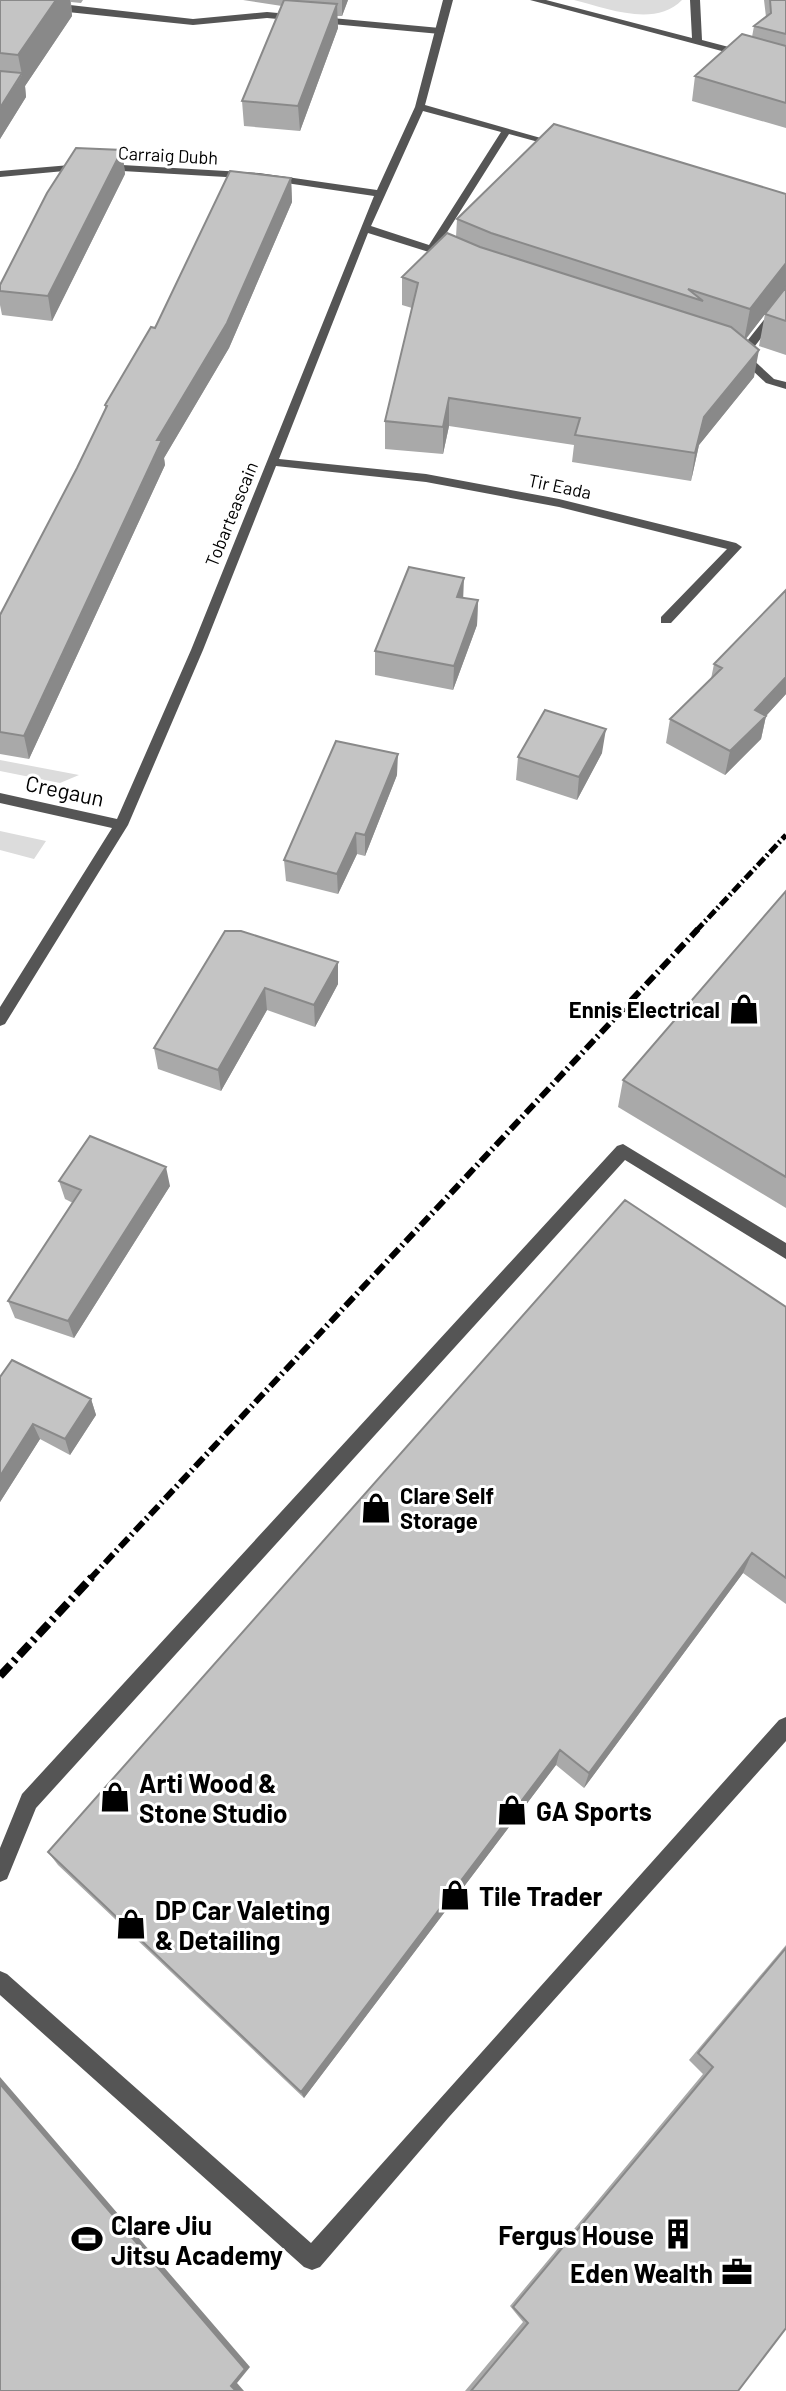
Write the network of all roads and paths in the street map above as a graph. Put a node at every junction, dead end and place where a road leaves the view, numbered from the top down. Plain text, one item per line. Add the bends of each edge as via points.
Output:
1 (31, 0) edge
2 (448, 0) edge
3 (535, 0) edge
4 (695, 0) edge
5 (440, 31) junction
6 (697, 41) junction
7 (786, 65) edge
8 (420, 107) junction
9 (506, 131) junction
10 (565, 146) edge
11 (0, 174) edge
12 (382, 194) junction
13 (365, 228) junction
14 (432, 248) junction
15 (458, 259) edge
16 (786, 299) edge
17 (729, 350) edge
18 (743, 354) junction
19 (786, 386) edge
20 (272, 462) junction
21 (666, 620) dead end
22 (0, 798) edge
23 (121, 825) junction
24 (0, 1020) edge
25 (786, 1252) edge
26 (786, 1727) edge
27 (0, 1872) edge
28 (0, 1981) edge

1 - 5 street via 29,5 193,22 267,15
2 - 5 street, Tobarteascain
3 - 6 street
4 - 6 street
5 - 8 street, Tobarteascain
6 - 7 street
8 - 9 street
8 - 12 street, Tobarteascain
9 - 10 street
9 - 14 street
11 - 12 street, Carraig Dubh via 101,167 259,176
12 - 13 street, Tobarteascain
13 - 14 street
13 - 20 street, Tobarteascain
14 - 15 street
16 - 18 street
17 - 18 street
18 - 19 street via 770,381
20 - 21 street, Tir Eada via 426,478 515,494 736,547
20 - 23 street, Tobarteascain
22 - 23 street, Cregaun
23 - 24 street, Tobarteascain
25 - 27 street via 623,1151 29,1801
26 - 28 street via 312,2259

